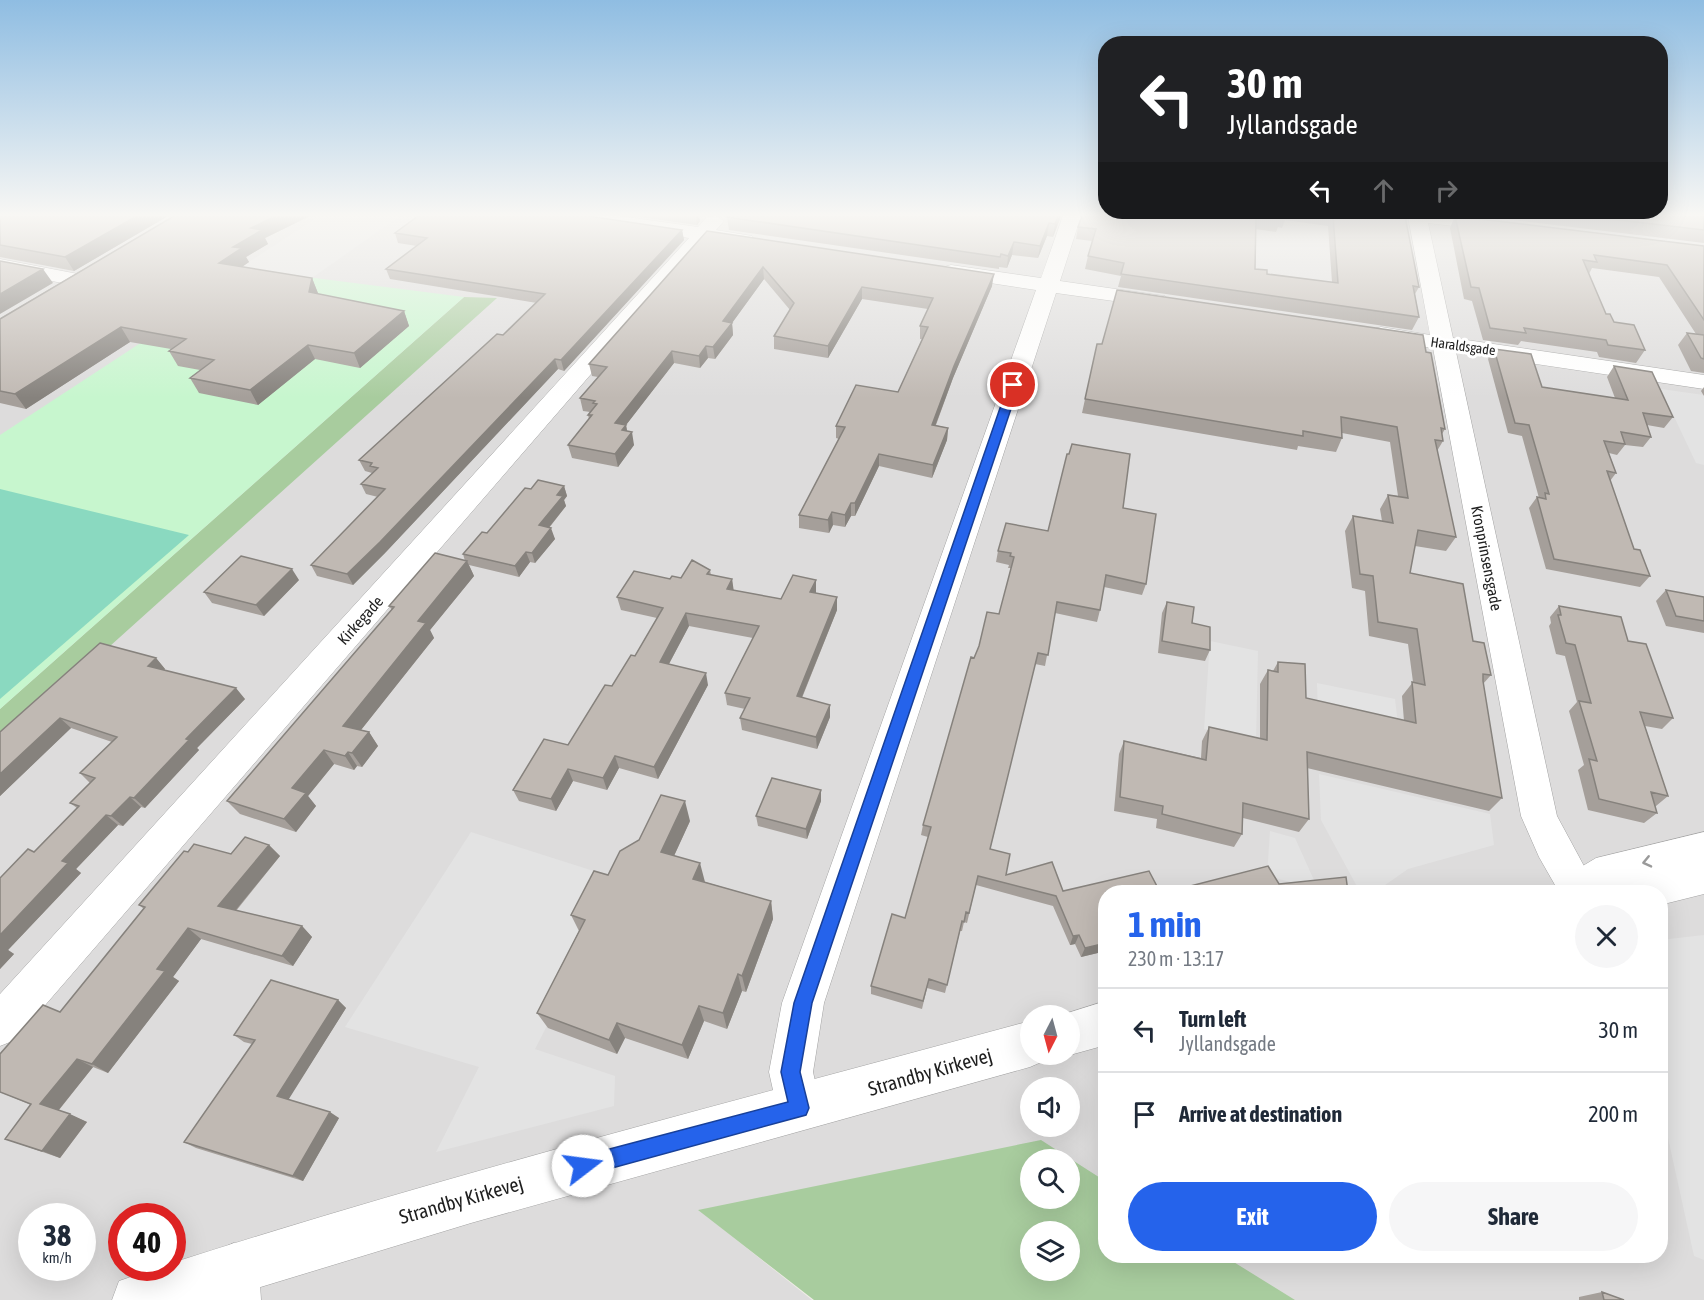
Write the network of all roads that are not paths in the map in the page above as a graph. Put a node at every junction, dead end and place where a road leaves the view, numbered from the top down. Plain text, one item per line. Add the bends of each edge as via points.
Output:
1 (65, 277) edge
2 (82, 277) edge
3 (665, 277) edge
4 (991, 277) edge
5 (1051, 277) edge
6 (1430, 277) edge
7 (78, 279) junction
8 (1048, 285) junction
9 (49, 297) edge
10 (1175, 304) edge
11 (1362, 332) edge
12 (1444, 344) junction
13 (1704, 382) edge
14 (1704, 849) edge
15 (1704, 876) edge
16 (1579, 885) edge
17 (1593, 885) edge
18 (1666, 885) edge
19 (0, 1025) edge
20 (1098, 1025) edge
21 (1080, 1030) edge
22 (1020, 1047) edge
23 (799, 1108) junction
24 (235, 1284) edge
25 (138, 1300) edge

1 - 7 street
2 - 7 street
3 - 19 street, Kirkegade
4 - 8 street
5 - 8 street
6 - 12 street, Kronprinsensgade
7 - 9 street
8 - 10 street
8 - 23 street via 803,1003 791,1072
11 - 12 street, Haraldsgade
12 - 13 street, Haraldsgade
12 - 16 street, Kronprinsensgade via 1539,816 1552,845
14 -> 17 street via 1610,871
15 - 18 street
20 - 21 street
22 - 23 street, Strandby Kirkevej
23 - 24 street, Strandby Kirkevej via 473,1196
24 - 25 street, Strandby Kirkevej

